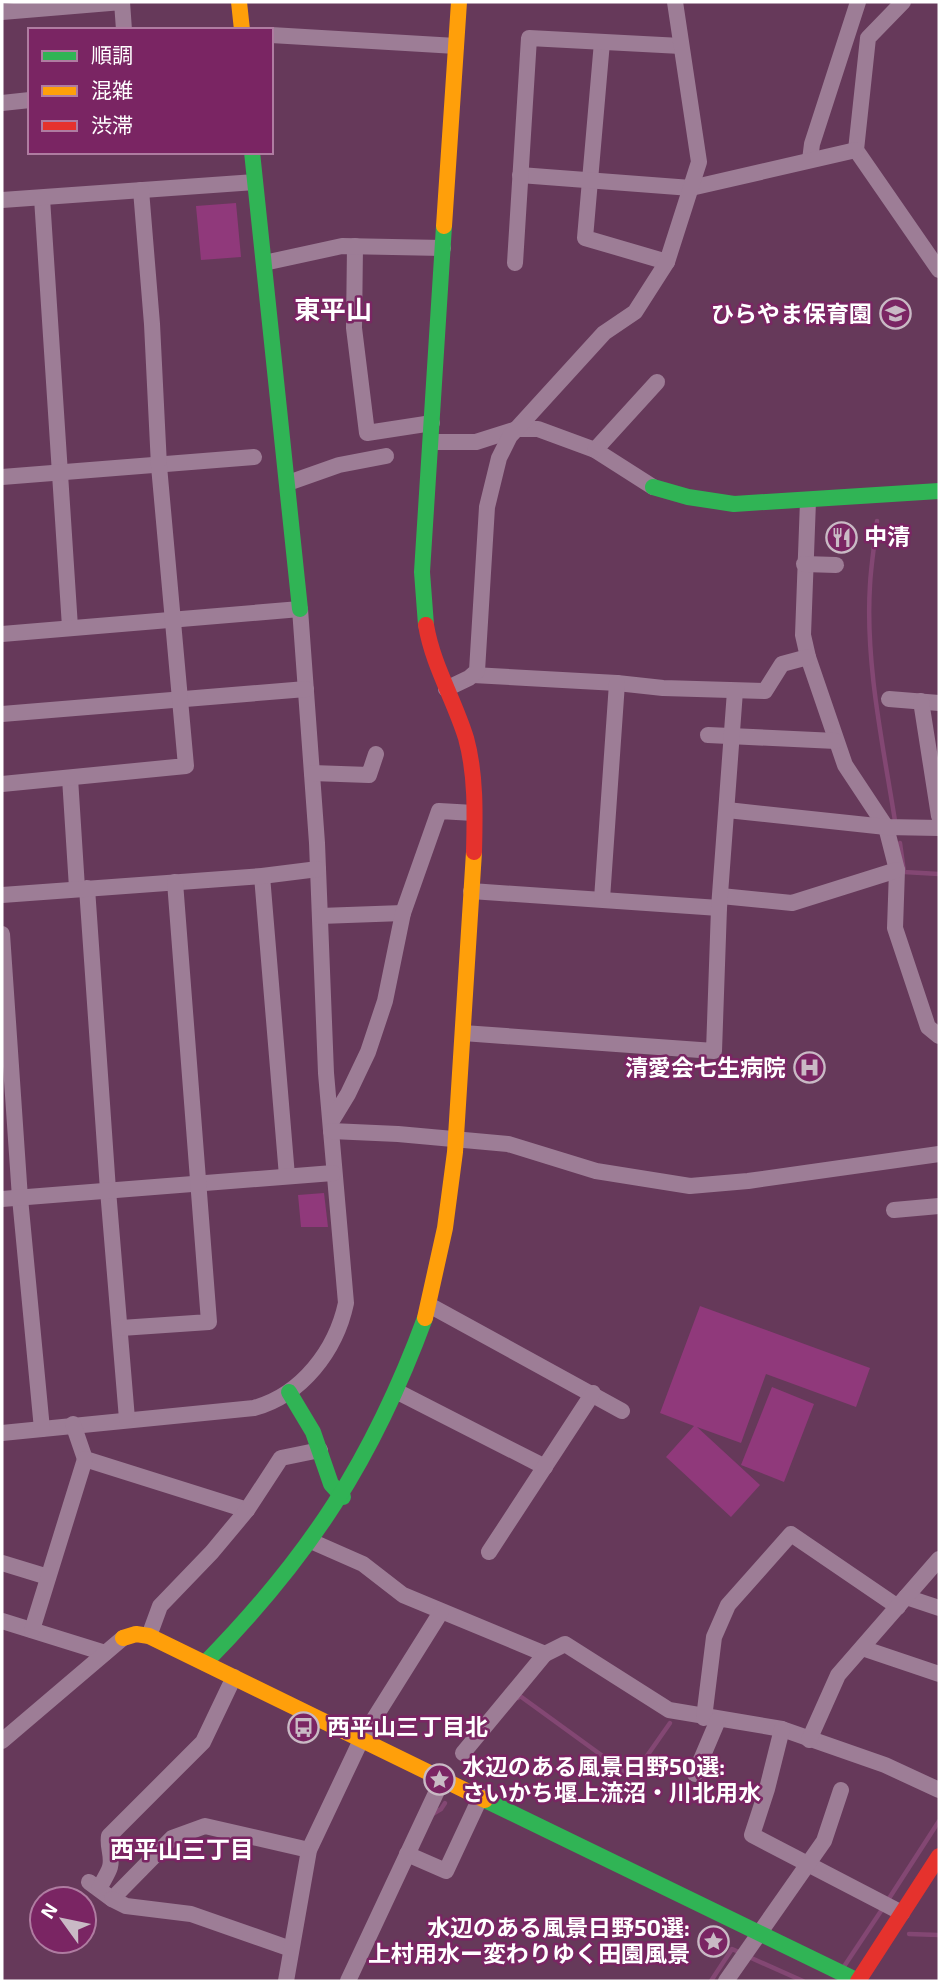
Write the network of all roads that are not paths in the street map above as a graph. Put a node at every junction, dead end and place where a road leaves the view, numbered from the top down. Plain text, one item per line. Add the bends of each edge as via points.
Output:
1 (122, 2) edge
2 (239, 2) edge
3 (459, 2) edge
4 (675, 2) edge
5 (858, 2) edge
6 (903, 2) edge
7 (2, 12) edge
8 (124, 28) edge
9 (242, 28) edge
10 (273, 35) edge
11 (603, 42) junction
12 (456, 46) junction
13 (681, 46) junction
14 (28, 100) edge
15 (2, 103) edge
16 (856, 150) junction
17 (252, 154) edge
18 (810, 160) junction
19 (520, 175) junction
20 (591, 180) junction
21 (255, 182) junction
22 (691, 188) junction
23 (141, 190) junction
24 (42, 198) junction
25 (2, 200) edge
26 (355, 246) junction
27 (443, 248) junction
28 (667, 262) junction
29 (264, 263) junction
30 (515, 264) dead end
31 (939, 270) edge
32 (657, 382) dead end
33 (432, 423) junction
34 (517, 429) junction
35 (431, 443) junction
36 (595, 450) junction
37 (386, 456) dead end
38 (254, 457) dead end
39 (159, 466) junction
40 (59, 472) junction
41 (2, 478) edge
42 (288, 483) junction
43 (939, 491) edge
44 (808, 501) junction
45 (804, 564) junction
46 (836, 565) dead end
47 (300, 609) junction
48 (174, 619) junction
49 (70, 627) junction
50 (2, 634) edge
51 (808, 657) junction
52 (473, 675) junction
53 (617, 683) junction
54 (306, 689) junction
55 (446, 689) junction
56 (735, 691) junction
57 (181, 698) junction
58 (889, 699) dead end
59 (921, 701) junction
60 (939, 703) edge
61 (2, 714) edge
62 (708, 735) dead end
63 (732, 736) junction
64 (836, 741) junction
65 (376, 754) dead end
66 (312, 773) junction
67 (70, 778) junction
68 (2, 784) edge
69 (727, 810) junction
70 (474, 813) junction
71 (939, 816) edge
72 (886, 827) junction
73 (939, 828) edge
74 (318, 869) junction
75 (897, 870) junction
76 (262, 876) junction
77 (175, 883) junction
78 (83, 888) junction
79 (471, 891) junction
80 (2, 895) edge
81 (602, 899) junction
82 (720, 902) junction
83 (403, 913) junction
84 (320, 916) junction
85 (2, 934) edge
86 (463, 1033) junction
87 (939, 1036) edge
88 (331, 1126) junction
89 (455, 1139) junction
90 (939, 1154) edge
91 (333, 1173) junction
92 (287, 1176) junction
93 (198, 1184) junction
94 (108, 1190) junction
95 (20, 1198) junction
96 (2, 1199) edge
97 (939, 1206) edge
98 (894, 1210) dead end
99 (429, 1305) junction
100 (121, 1328) junction
101 (397, 1391) junction
102 (289, 1392) junction
103 (593, 1393) junction
104 (622, 1411) dead end
105 (127, 1419) junction
106 (73, 1424) junction
107 (42, 1429) junction
108 (2, 1433) edge
109 (320, 1450) junction
110 (85, 1459) junction
111 (545, 1467) junction
112 (343, 1497) junction
113 (247, 1510) junction
114 (313, 1542) junction
115 (489, 1552) dead end
116 (939, 1559) edge
117 (2, 1563) edge
118 (48, 1577) junction
119 (902, 1602) junction
120 (939, 1608) edge
121 (442, 1612) junction
122 (2, 1621) edge
123 (32, 1630) junction
124 (149, 1636) junction
125 (862, 1648) junction
126 (105, 1653) junction
127 (545, 1654) junction
128 (205, 1663) junction
129 (939, 1674) edge
130 (234, 1677) junction
131 (711, 1719) junction
132 (2, 1722) edge
133 (18, 1727) junction
134 (782, 1729) junction
135 (362, 1738) junction
136 (809, 1740) junction
137 (2, 1741) edge
138 (463, 1753) dead end
139 (695, 1774) dead end
140 (443, 1778) junction
141 (841, 1790) dead end
142 (939, 1790) edge
143 (481, 1797) junction
144 (309, 1850) junction
145 (407, 1854) junction
146 (939, 1856) edge
147 (808, 1865) junction
148 (112, 1899) junction
149 (897, 1911) junction
150 (759, 1932) junction
151 (291, 1950) junction
152 (849, 1976) edge
153 (286, 1981) edge
154 (348, 1981) edge
155 (726, 1981) edge

1 - 7 street
1 - 8 street
2 - 9 street
3 - 12 street
4 - 13 street
5 - 18 street
6 - 16 street via 868,38
10 - 12 street
11 - 13 street
11 - 19 street via 529,38
11 - 20 street
12 - 27 street
13 - 22 street via 699,162
14 - 15 street
16 - 18 street
16 - 31 street
17 - 21 street
18 - 22 street
19 - 20 street
19 - 30 street
20 - 22 street
20 - 28 street via 585,238
21 - 23 street
21 - 29 street
22 - 28 street
23 - 24 street
23 - 39 street
24 - 25 street
24 - 40 street
26 - 27 street
26 - 29 street
26 - 33 street via 354,328 367,433
27 - 33 street
28 - 34 street via 635,312 604,333
29 - 42 street
32 - 36 street
33 - 35 street
34 - 35 street via 476,442
34 - 36 street via 538,429
34 - 52 street via 499,457 487,507 477,671
35 - 55 street via 423,604
36 - 44 street via 653,487 688,497 734,504
37 - 42 street via 339,465
38 - 39 street
39 - 40 street
39 - 48 street
40 - 41 street
40 - 49 street
42 - 47 street
43 - 44 street
44 - 45 street
45 - 46 street
45 - 51 street via 803,635
47 - 48 street
47 - 54 street
48 - 49 street
48 - 57 street
49 - 50 street
51 - 56 street via 782,664 765,691
51 - 64 street
52 - 53 street
52 - 55 street
53 - 56 street
53 - 81 street
54 - 57 street
54 - 66 street
55 - 70 street via 471,762
56 - 63 street
57 - 61 street
57 - 67 street via 186,765
58 - 59 street
59 - 60 street
59 - 71 street
62 - 63 street
63 - 64 street
63 - 69 street
64 - 72 street via 845,765
65 - 66 street via 369,775
66 - 74 street
67 - 68 street
67 - 78 street
69 - 72 street
69 - 82 street
70 - 79 street
70 - 83 street via 439,811
72 - 73 street
72 - 75 street
74 - 76 street
74 - 84 street
75 - 82 street via 792,903
75 - 87 street via 895,928 928,1027
76 - 77 street
76 - 92 street
77 - 78 street
77 - 93 street
78 - 80 street
78 - 94 street
79 - 81 street
79 - 86 street
81 - 82 street
82 - 86 street via 713,1051
83 - 84 street
83 - 88 street via 385,1001 368,1052
84 - 88 street
85 - 95 street
86 - 89 street
88 - 89 street
88 - 91 street
89 - 90 street via 508,1144 596,1171 690,1186
89 - 99 street via 447,1217
91 - 92 street
91 - 102 street via 346,1303 326,1354
92 - 93 street
93 - 94 street
93 - 100 street via 209,1322
94 - 95 street
94 - 100 street
95 - 96 street
95 - 107 street
97 - 98 street
99 - 101 street
99 - 103 street
100 - 105 street
101 - 111 street
101 - 112 street
102 - 105 street via 254,1408
102 - 109 street
103 - 104 street
103 - 111 street
105 - 106 street
106 - 107 street
106 - 110 street
107 - 108 street
109 - 112 street via 326,1474
109 - 113 street via 281,1458
110 - 113 street
110 - 118 street
111 - 115 street
112 - 114 street
113 - 124 street via 160,1606
114 - 121 street via 363,1564 402,1595
114 - 128 street via 267,1600
116 - 119 street
117 - 118 street
118 - 123 street
119 - 120 street
119 - 125 street
119 - 131 street via 791,1534 728,1605 714,1637
121 - 127 street
121 - 135 street
122 - 123 street
123 - 126 street
124 - 126 street via 124,1637
124 - 128 street
125 - 129 street
125 - 136 street via 838,1675
126 - 133 street
127 - 131 street via 565,1644 668,1710
127 - 138 street
128 - 130 street
130 - 135 street
130 - 148 street via 203,1742 109,1836 110,1867 94,1885
131 - 134 street
131 - 139 street
132 - 133 street
133 - 137 street
134 - 136 street
134 - 147 street via 752,1835
135 - 140 street
135 - 144 street
136 - 142 street via 885,1765
140 - 143 street
140 - 145 street
141 - 147 street via 824,1842
143 - 145 street via 446,1871
143 - 150 street
144 - 148 street via 205,1826 172,1838
144 - 151 street
145 - 154 street
146 - 149 street
147 - 149 street
147 - 150 street
148 - 151 street via 127,1906 191,1914
149 - 152 street
150 - 152 street
150 - 155 street
151 - 153 street

